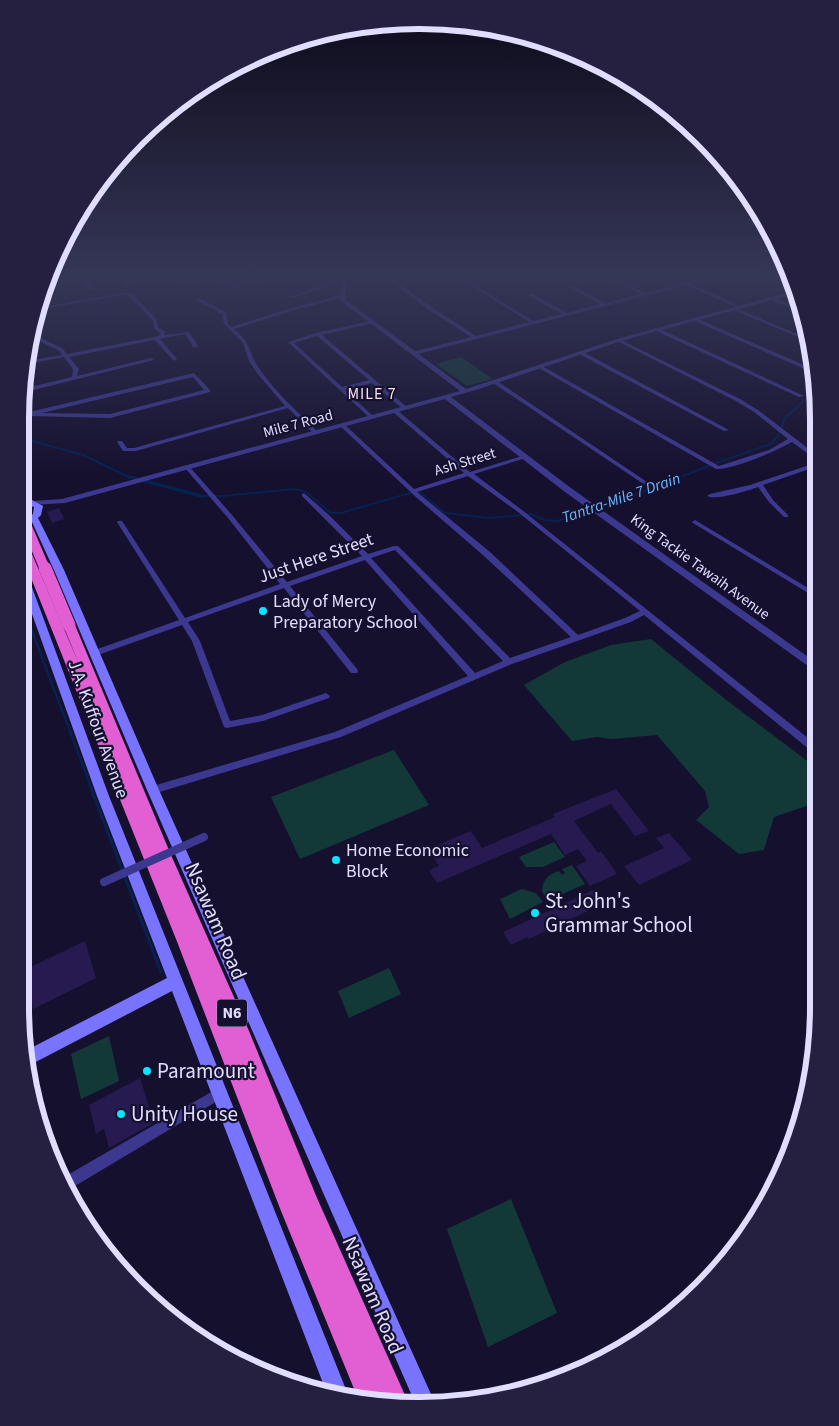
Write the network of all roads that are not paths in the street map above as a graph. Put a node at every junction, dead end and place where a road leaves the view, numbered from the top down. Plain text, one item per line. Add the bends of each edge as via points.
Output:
1 (50, 344) edge
2 (128, 344) edge
3 (163, 344) edge
4 (193, 344) edge
5 (245, 344) edge
6 (292, 344) edge
7 (329, 344) edge
8 (401, 344) edge
9 (449, 344) edge
10 (609, 344) edge
11 (626, 344) edge
12 (687, 344) edge
13 (751, 344) edge
14 (195, 346) dead end
15 (414, 353) junction
16 (581, 353) junction
17 (64, 355) junction
18 (174, 359) dead end
19 (151, 360) dead end
20 (33, 362) edge
21 (540, 367) junction
22 (807, 368) edge
23 (74, 378) junction
24 (374, 381) junction
25 (495, 382) junction
26 (30, 388) edge
27 (341, 389) junction
28 (464, 391) junction
29 (447, 396) junction
30 (801, 396) dead end
31 (290, 406) junction
32 (405, 408) junction
33 (395, 411) junction
34 (29, 414) joint
35 (371, 417) junction
36 (342, 425) junction
37 (726, 430) dead end
38 (315, 432) junction
39 (792, 439) junction
40 (120, 442) dead end
41 (810, 453) edge
42 (524, 457) junction
43 (187, 467) junction
44 (810, 467) edge
45 (469, 474) junction
46 (650, 486) dead end
47 (760, 486) junction
48 (416, 493) junction
49 (304, 495) dead end
50 (710, 496) dead end
51 (62, 501) junction
52 (29, 502) edge
53 (29, 502) edge
54 (786, 516) dead end
55 (29, 517) edge
56 (120, 522) dead end
57 (695, 522) dead end
58 (29, 557) edge
59 (365, 557) junction
60 (284, 585) junction
61 (808, 591) edge
62 (29, 593) edge
63 (645, 612) junction
64 (183, 620) junction
65 (63, 627) junction
66 (576, 638) junction
67 (95, 653) junction
68 (509, 662) junction
69 (810, 663) edge
70 (354, 672) dead end
71 (473, 676) junction
72 (326, 696) dead end
73 (810, 745) edge
74 (153, 790) junction
75 (204, 836) dead end
76 (104, 882) dead end
77 (176, 981) junction
78 (32, 1056) edge
79 (220, 1093) junction
80 (70, 1181) edge
81 (336, 1388) edge
82 (368, 1394) edge
83 (392, 1396) edge
84 (422, 1397) edge

1 - 17 street
2 - 17 street
3 - 18 street
4 - 14 street
5 - 31 street via 260,373
6 - 27 street
7 - 24 street
8 - 15 street
9 - 15 street
10 - 16 street, Mile 7 Road
11 - 39 street via 738,400
12 - 30 street
13 - 22 street
15 - 28 street
16 - 21 street, Mile 7 Road
16 - 37 street
17 - 20 street
17 - 23 street via 75,366
19 - 23 street
21 - 25 street, Mile 7 Road
21 - 39 street via 718,468 771,451
23 - 26 street
24 - 27 street
24 - 32 street
25 - 28 street, Mile 7 Road
25 - 46 street
27 - 35 street
28 - 29 street, Mile 7 Road
29 - 32 street, Mile 7 Road
29 - 42 street, King Tackie Tawaih Avenue
31 - 38 street
31 - 40 street via 134,450 125,450
32 - 33 street, Mile 7 Road
33 - 35 street, Mile 7 Road
33 - 45 street
34 - 34 street via 194,375 208,391 110,416
35 - 36 street, Mile 7 Road
36 - 38 street, Mile 7 Road
36 - 48 street
38 - 43 street, Mile 7 Road
39 - 41 street
42 - 45 street, Ash Street
42 - 69 street, King Tackie Tawaih Avenue
43 - 51 street, Mile 7 Road
43 - 60 street via 238,524
44 - 47 street
45 - 48 street, Ash Street
45 - 63 street via 528,517
47 - 50 street
47 - 54 street
48 - 66 street
49 - 59 street
51 - 52 street
51 - 55 street
53 - 55 main road via 39,506
55 - 65 highway, Nsawam Road / N6, bridge
55 - 67 main road via 59,570
56 - 64 street
57 - 61 street
58 - 65 highway, Nsawam Road / N6
59 - 60 street, Just Here Street
59 - 68 street, Just Here Street via 398,548
59 - 71 street
60 - 64 street, Just Here Street
60 - 70 street
62 - 77 main road, J.A. Kuffour Avenue
63 - 66 street
63 - 73 street
64 - 67 street, Just Here Street
64 - 72 street via 196,641 227,725 263,718
65 - 82 highway, Nsawam Road / N6 via 292,1211
65 - 83 highway, Nsawam Road / N6 via 242,1038 309,1205
66 - 68 street
67 - 74 main road
68 - 71 street
71 - 74 street via 338,735
74 - 84 main road
75 - 76 street, bridge
77 - 78 main road
77 - 79 main road, J.A. Kuffour Avenue
79 - 80 street
79 - 81 main road, J.A. Kuffour Avenue

